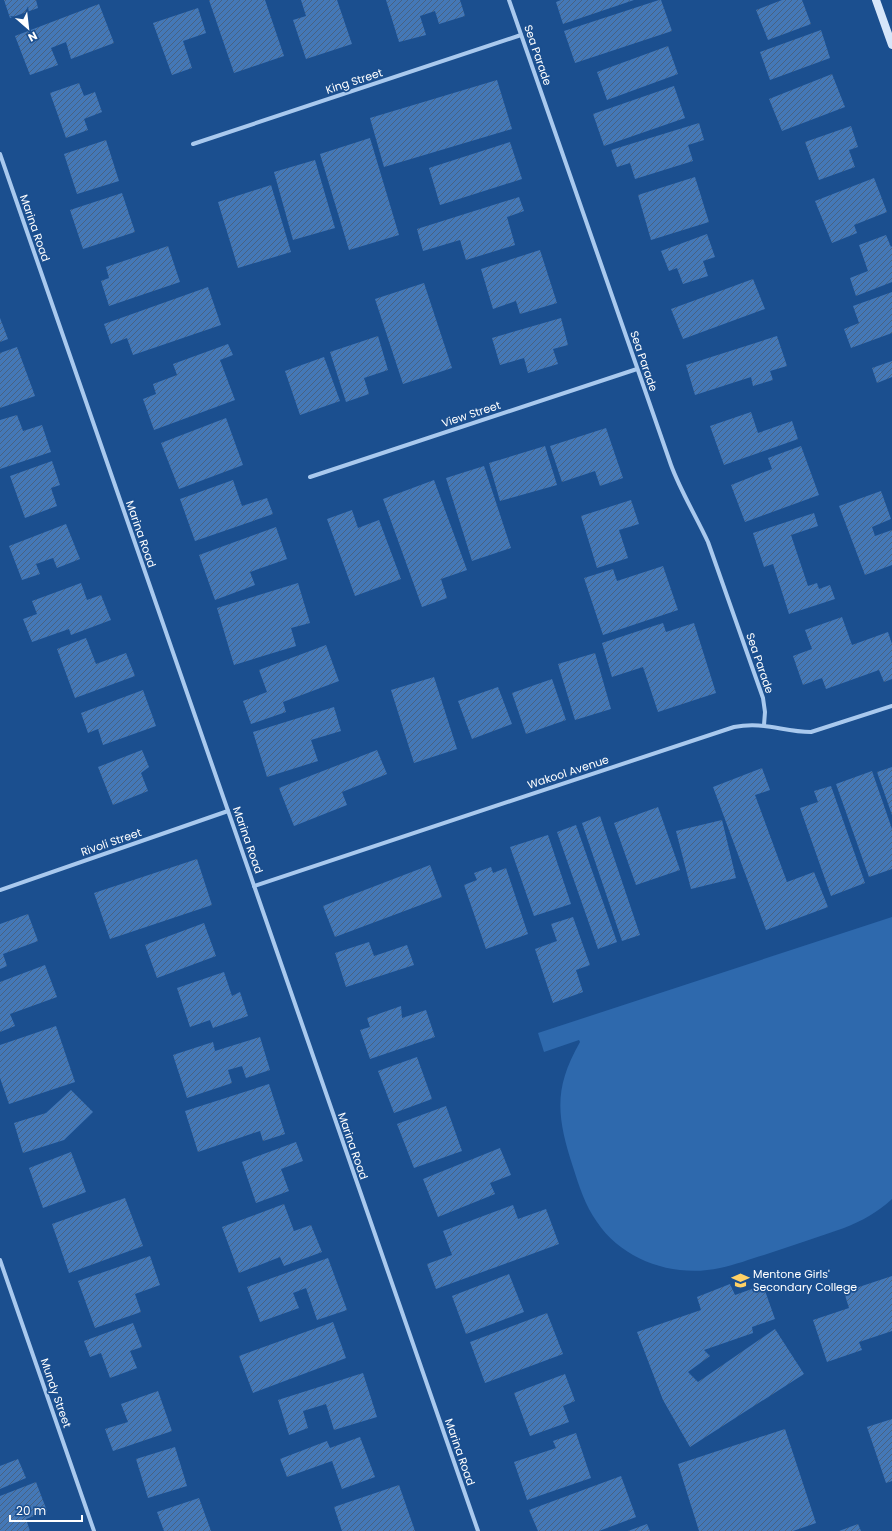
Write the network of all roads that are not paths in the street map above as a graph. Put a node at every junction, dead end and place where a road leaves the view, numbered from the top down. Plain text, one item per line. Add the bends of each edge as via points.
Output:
1 (509, 0) edge
2 (876, 0) edge
3 (521, 35) junction
4 (892, 45) edge
5 (193, 144) dead end
6 (0, 154) edge
7 (638, 369) junction
8 (310, 477) dead end
9 (892, 706) edge
10 (764, 725) junction
11 (228, 811) junction
12 (254, 886) junction
13 (0, 890) edge
14 (0, 1260) edge
15 (94, 1531) edge
16 (478, 1531) edge

1 - 3 street, Sea Parade
2 - 4 main road
3 - 5 street, King Street
3 - 7 street, Sea Parade
6 - 11 street, Marina Road
7 - 8 street, View Street
7 - 10 street, Sea Parade via 679,486 708,542 763,698
9 - 10 street, Wakool Avenue via 811,732
10 - 12 street, Wakool Avenue via 748,724 720,731
11 - 12 street, Marina Road
11 - 13 street, Rivoli Street
12 - 16 street, Marina Road
14 - 15 street, Mundy Street

